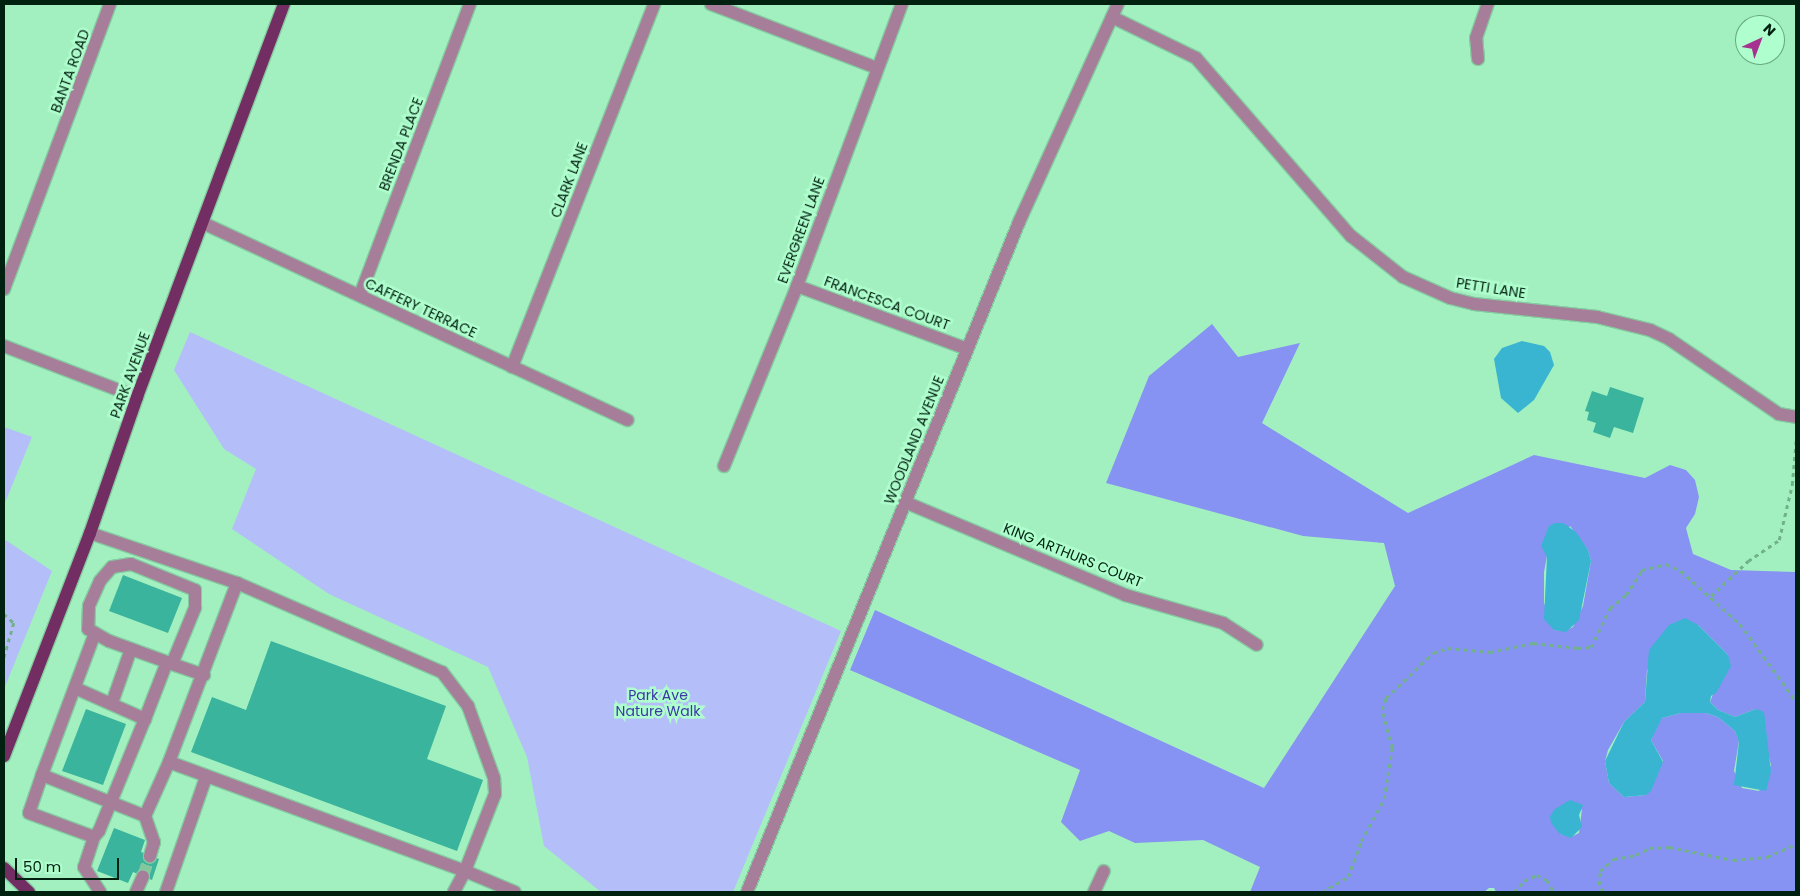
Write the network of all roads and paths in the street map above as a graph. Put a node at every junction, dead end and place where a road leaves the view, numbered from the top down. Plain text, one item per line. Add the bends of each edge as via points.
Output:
1 (110, 4) edge
2 (284, 4) edge
3 (470, 4) edge
4 (654, 4) edge
5 (711, 4) edge
6 (902, 4) edge
7 (1118, 4) edge
8 (1488, 4) edge
9 (1112, 17) junction
10 (1478, 59) dead end
11 (877, 68) junction
12 (203, 223) junction
13 (797, 286) junction
14 (4, 289) edge
15 (360, 295) junction
16 (4, 346) edge
17 (967, 349) junction
18 (512, 367) junction
19 (137, 398) junction
20 (1796, 417) edge
21 (627, 420) dead end
22 (1796, 440) edge
23 (724, 466) dead end
24 (905, 502) junction
25 (90, 534) junction
26 (237, 583) junction
27 (1711, 596) junction
28 (4, 614) edge
29 (95, 633) junction
30 (1257, 645) dead end
31 (131, 649) junction
32 (4, 659) edge
33 (169, 663) junction
34 (204, 674) junction
35 (75, 688) junction
36 (1796, 701) edge
37 (112, 703) junction
38 (146, 719) junction
39 (4, 756) edge
40 (169, 762) junction
41 (42, 775) junction
42 (206, 777) junction
43 (112, 802) junction
44 (146, 816) junction
45 (94, 837) junction
46 (1796, 844) edge
47 (150, 856) tunnel mouth
48 (4, 868) edge
49 (464, 871) junction
50 (1104, 872) dead end
51 (142, 876) tunnel mouth
52 (29, 892) edge
53 (100, 892) edge
54 (136, 892) edge
55 (166, 892) edge
56 (454, 892) edge
57 (515, 892) edge
58 (747, 892) edge
59 (1094, 892) edge
60 (1322, 892) edge
61 (1514, 892) edge
62 (1554, 892) edge
63 (1603, 892) edge

1 - 14 street, BANTA ROAD
2 - 12 main road, PARK AVENUE
3 - 15 street, BRENDA PLACE
4 - 18 street, CLARK LANE
5 - 11 street
6 - 11 street, EVERGREEN LANE
7 - 9 street, WOODLAND AVENUE
8 - 10 street via 1476,38
9 - 17 street, WOODLAND AVENUE via 1019,222
9 - 20 street, PETTI LANE via 1196,58 1351,236 1403,277 1443,295 1474,304 1597,316 1650,330 1779,414
11 - 13 street, EVERGREEN LANE
12 - 15 street, CAFFERY TERRACE
12 - 19 main road, PARK AVENUE
13 - 17 street, FRANCESCA COURT
13 - 23 street, EVERGREEN LANE
15 - 18 street, CAFFERY TERRACE
16 - 19 street
17 - 24 street, WOODLAND AVENUE
18 - 21 street, CAFFERY TERRACE
19 - 25 main road, PARK AVENUE
22 - 27 path via 1792,484 1778,540 1748,561
24 - 30 street, KING ARTHURS COURT via 1125,595 1223,623
24 - 58 street, WOODLAND AVENUE
25 - 26 street
25 - 39 main road, PARK AVENUE
26 - 34 street
26 - 49 street via 442,672 454,685 468,706 494,778 495,794
27 - 36 path via 1740,624
27 - 60 path via 1681,571 1666,564 1642,570 1626,594 1610,608 1591,647 1533,643 1490,652 1448,648 1433,653 1386,698 1382,710 1392,748 1384,800 1361,841 1348,877
28 - 32 path via 14,623
29 - 31 street
29 - 33 street via 88,629 89,606 100,581 112,567 131,564 194,590 195,608
29 - 35 street
31 - 33 street
31 - 37 street
33 - 34 street
33 - 38 street
34 - 40 street
35 - 37 street
35 - 41 street
37 - 38 street
38 - 43 street
40 - 42 street
40 - 44 street
41 - 43 street
41 - 45 street via 29,813
42 - 49 street
42 - 55 street
43 - 44 street
43 - 45 street
44 - 47 street via 154,842
45 - 53 street via 84,867
46 - 63 path via 1767,857 1733,860 1669,847 1650,848 1636,855 1614,859 1600,871 1599,885
48 - 52 main road
49 - 56 street
49 - 57 street
50 - 59 street
51 - 54 street
61 - 62 path via 1524,881 1537,876 1547,880

